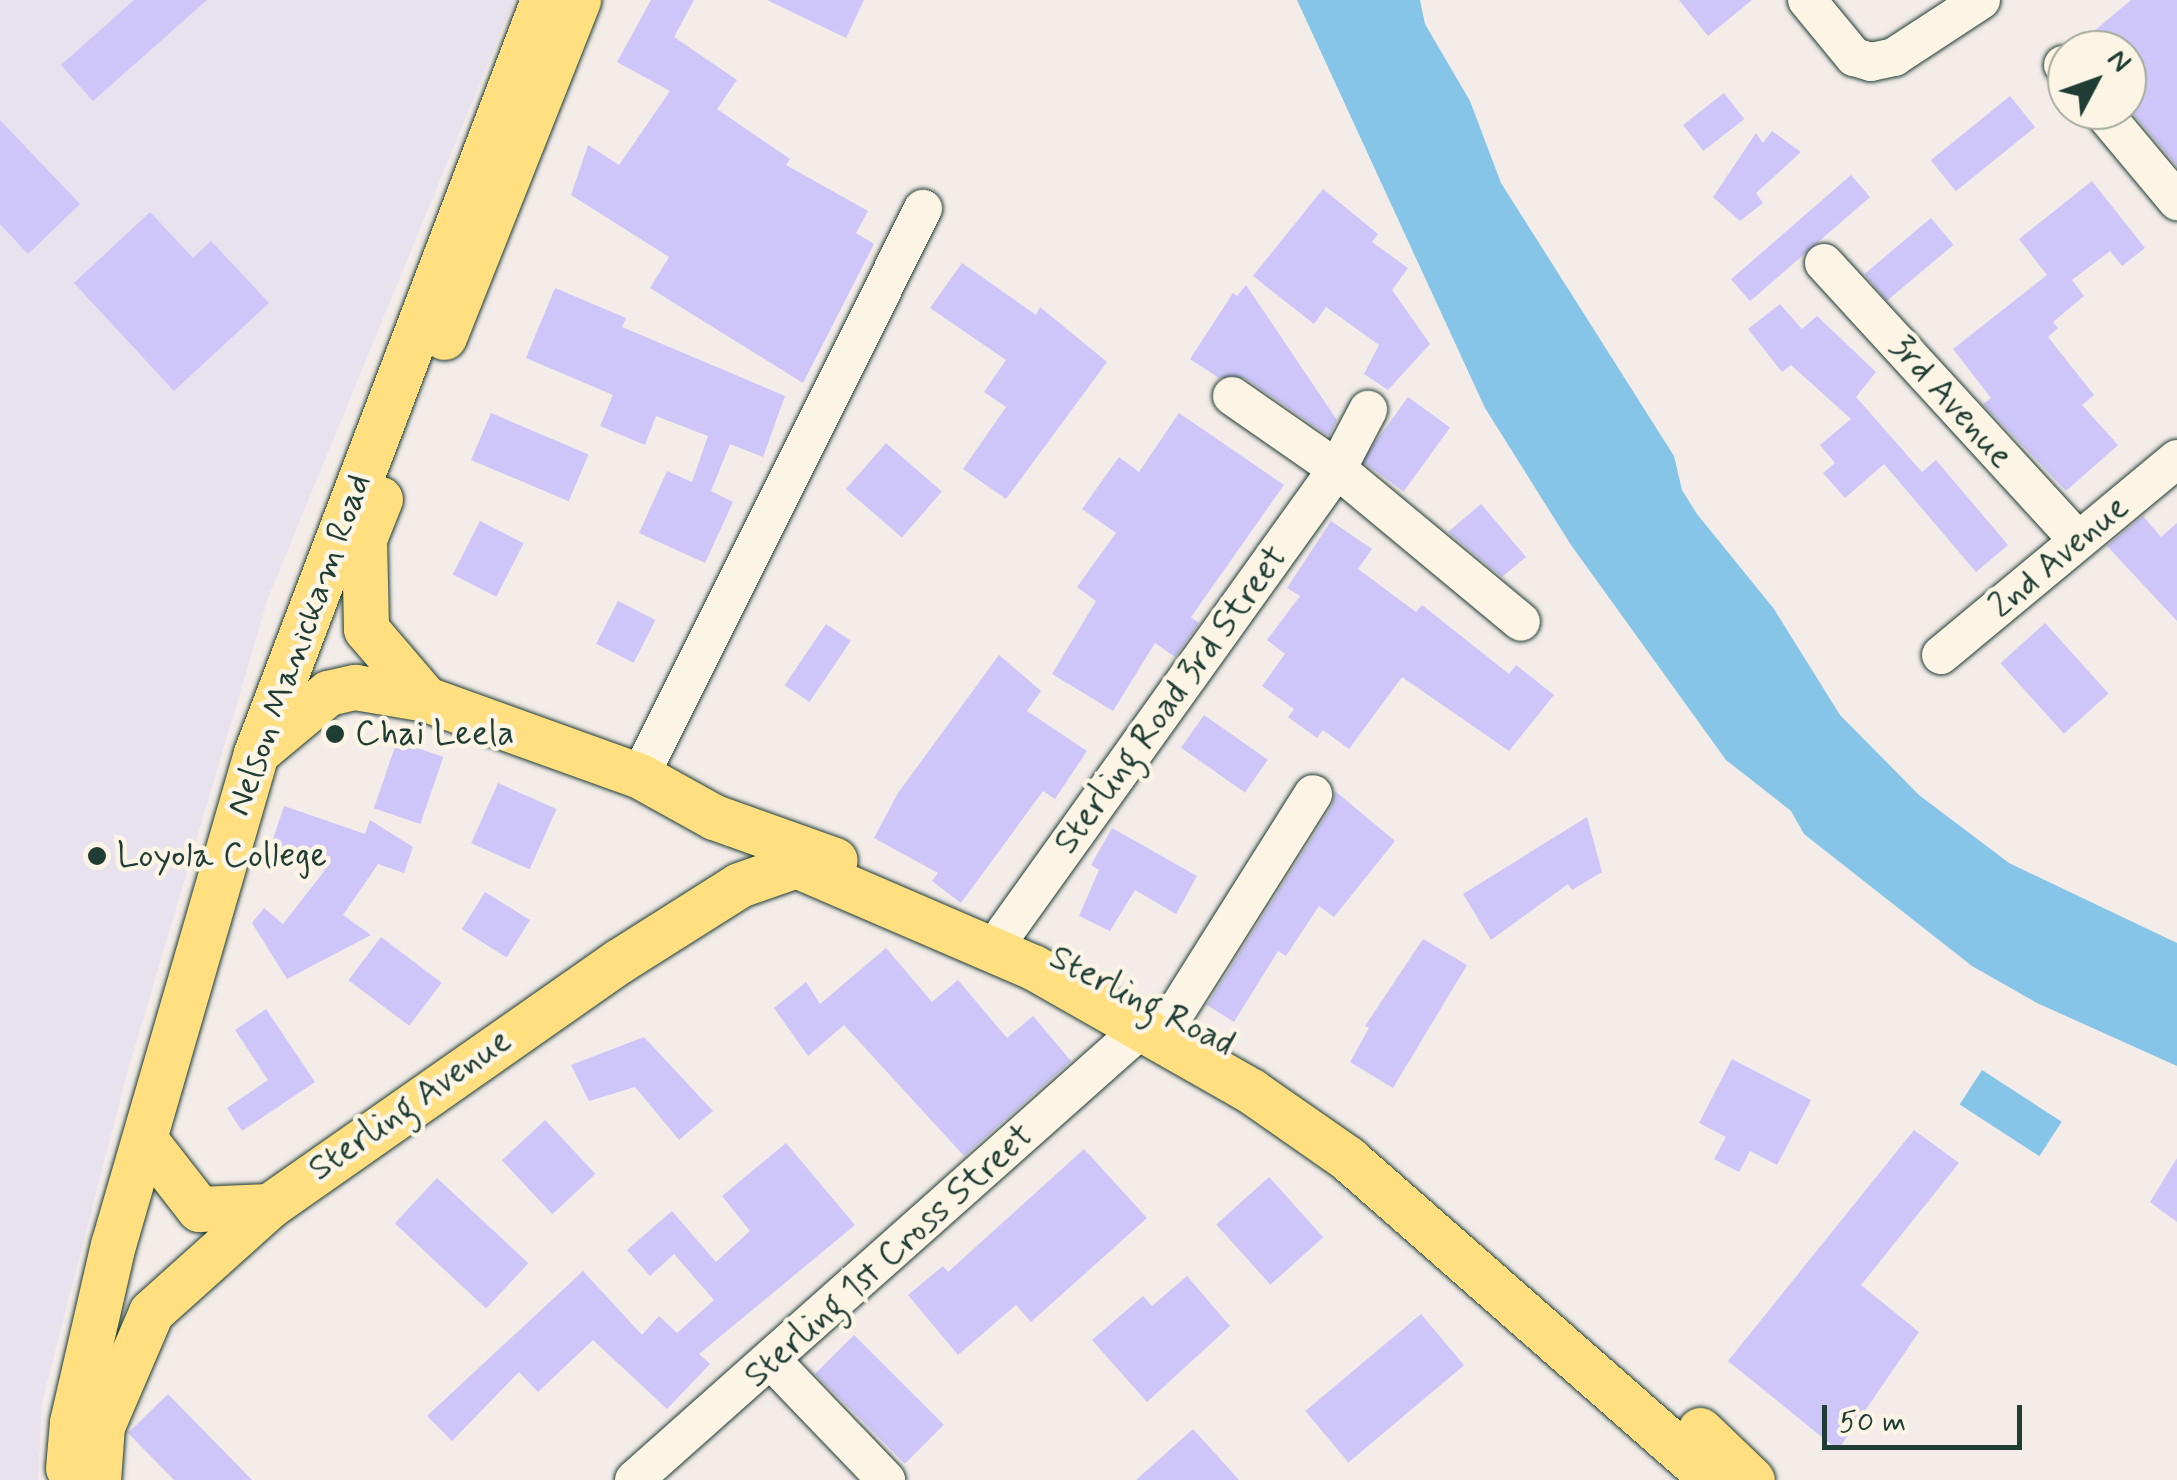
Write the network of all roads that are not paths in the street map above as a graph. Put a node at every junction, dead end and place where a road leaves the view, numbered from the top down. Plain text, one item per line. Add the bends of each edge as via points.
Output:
1 (543, 0) edge
2 (578, 0) edge
3 (1807, 0) edge
4 (1981, 0) edge
5 (2118, 130) edge
6 (2177, 201) edge
7 (922, 208) dead end
8 (1824, 263) dead end
9 (1232, 396) dead end
10 (1368, 410) dead end
11 (2177, 459) edge
12 (1337, 468) junction
13 (2078, 540) junction
14 (1521, 622) dead end
15 (1941, 655) dead end
16 (426, 699) junction
17 (256, 753) junction
18 (640, 776) junction
19 (1313, 794) dead end
20 (714, 816) junction
21 (796, 865) joint
22 (681, 922) junction
23 (1005, 932) junction
24 (1158, 1022) junction
25 (146, 1142) junction
26 (269, 1206) junction
27 (772, 1362) junction
28 (87, 1424) junction
29 (93, 1478) edge
30 (634, 1480) edge
31 (886, 1480) edge
32 (1713, 1480) edge
33 (1752, 1480) edge

1 - 17 main road, Nelson Manickam Road
2 - 16 main road, Nelson Manickam Road via 364,539 366,630
3 - 4 street via 1854,57 1871,62 1894,57
5 - 6 street
7 - 18 street
8 - 13 street, 3rd Avenue
9 - 12 street
10 - 12 street, Sterling Road 3rd Street
11 - 13 street, 2nd Avenue
12 - 14 street
12 - 23 street, Sterling Road 3rd Street
13 - 15 street, 2nd Avenue
16 - 17 main road, Sterling Road via 354,688 328,693
16 - 18 main road, Sterling Road
17 - 25 main road, Nelson Manickam Road
18 - 20 main road, Sterling Road
19 - 24 street, Sterling 1st Cross Street
20 - 22 main road via 725,846 721,874
20 - 23 main road, Sterling Road via 762,828
21 - 22 main road, Sterling Avenue via 738,885
21 - 24 main road, Sterling Road
22 - 26 main road, Sterling Avenue
23 - 24 main road, Sterling Road
24 - 27 street, Sterling 1st Cross Street
24 - 32 main road, Sterling Road via 1347,1158
24 - 33 main road, Sterling Road via 1313,1099
25 - 26 main road via 199,1209
25 - 28 main road, Nelson Manickam Road via 113,1245
26 - 28 main road, Sterling Avenue via 151,1312
27 - 30 street, Sterling 1st Cross Street
27 - 31 street
28 - 29 main road

